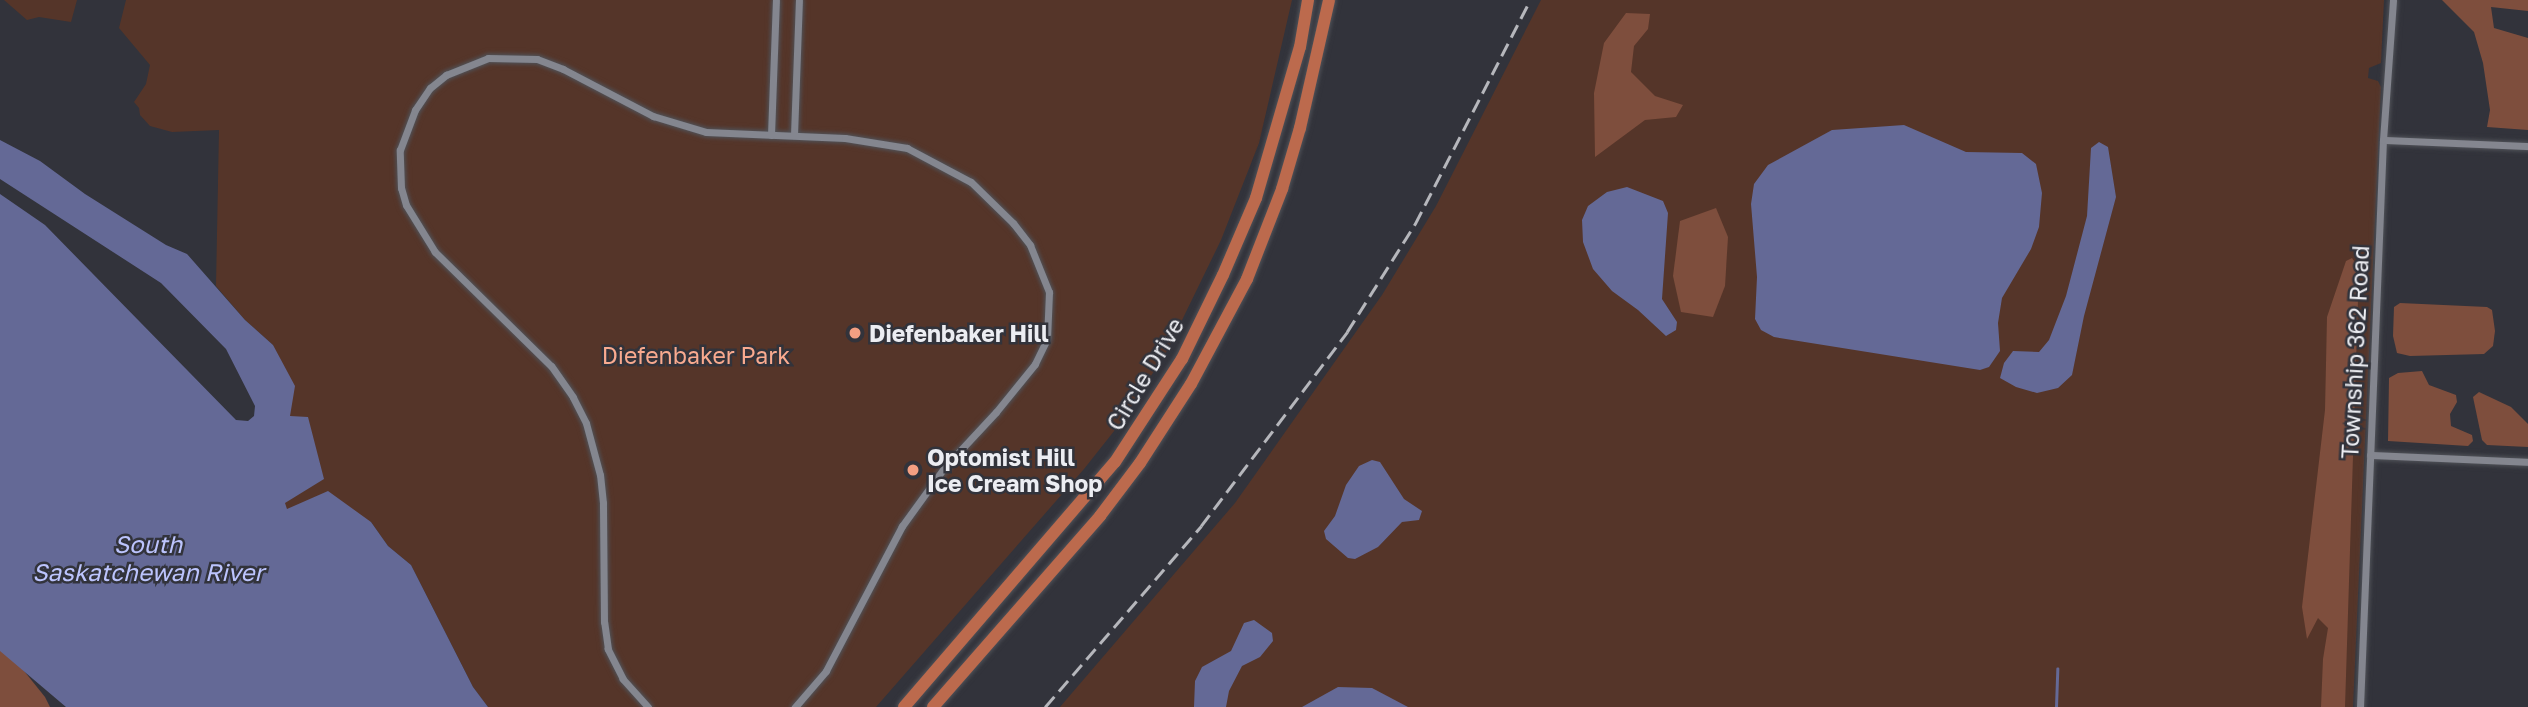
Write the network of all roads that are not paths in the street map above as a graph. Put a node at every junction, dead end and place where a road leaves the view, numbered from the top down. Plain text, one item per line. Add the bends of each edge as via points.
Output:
1 (776, 0) edge
2 (799, 0) edge
3 (1300, 0) edge
4 (1308, 0) edge
5 (1329, 0) edge
6 (2393, 0) edge
7 (1291, 80) junction
8 (771, 135) junction
9 (794, 135) junction
10 (2383, 140) junction
11 (2528, 146) edge
12 (2370, 455) junction
13 (2528, 462) edge
14 (648, 707) edge
15 (795, 707) edge
16 (904, 707) edge
17 (933, 707) edge
18 (2360, 707) edge

1 - 8 street
2 - 9 street
3 - 7 highway
4 - 7 highway, Circle Drive
5 - 17 highway, Circle Drive via 1282,189 1247,279 1191,384 1100,516
6 - 10 street, Township 362 Road
7 - 16 highway, Circle Drive via 1256,198 1195,334 1161,395 1088,495
8 - 9 street
8 - 14 street via 706,132 675,125 563,69 513,56 465,65 430,88 415,110 400,150 401,188 421,232 452,270 551,366 586,423 603,503 608,649 623,679
9 - 15 street via 907,148 971,182 1007,215 1030,245 1049,292 1047,339 1035,364 944,468 902,526 826,671
10 - 11 street
10 - 12 street, Township 362 Road
12 - 13 street
12 - 18 street, Township 362 Road

